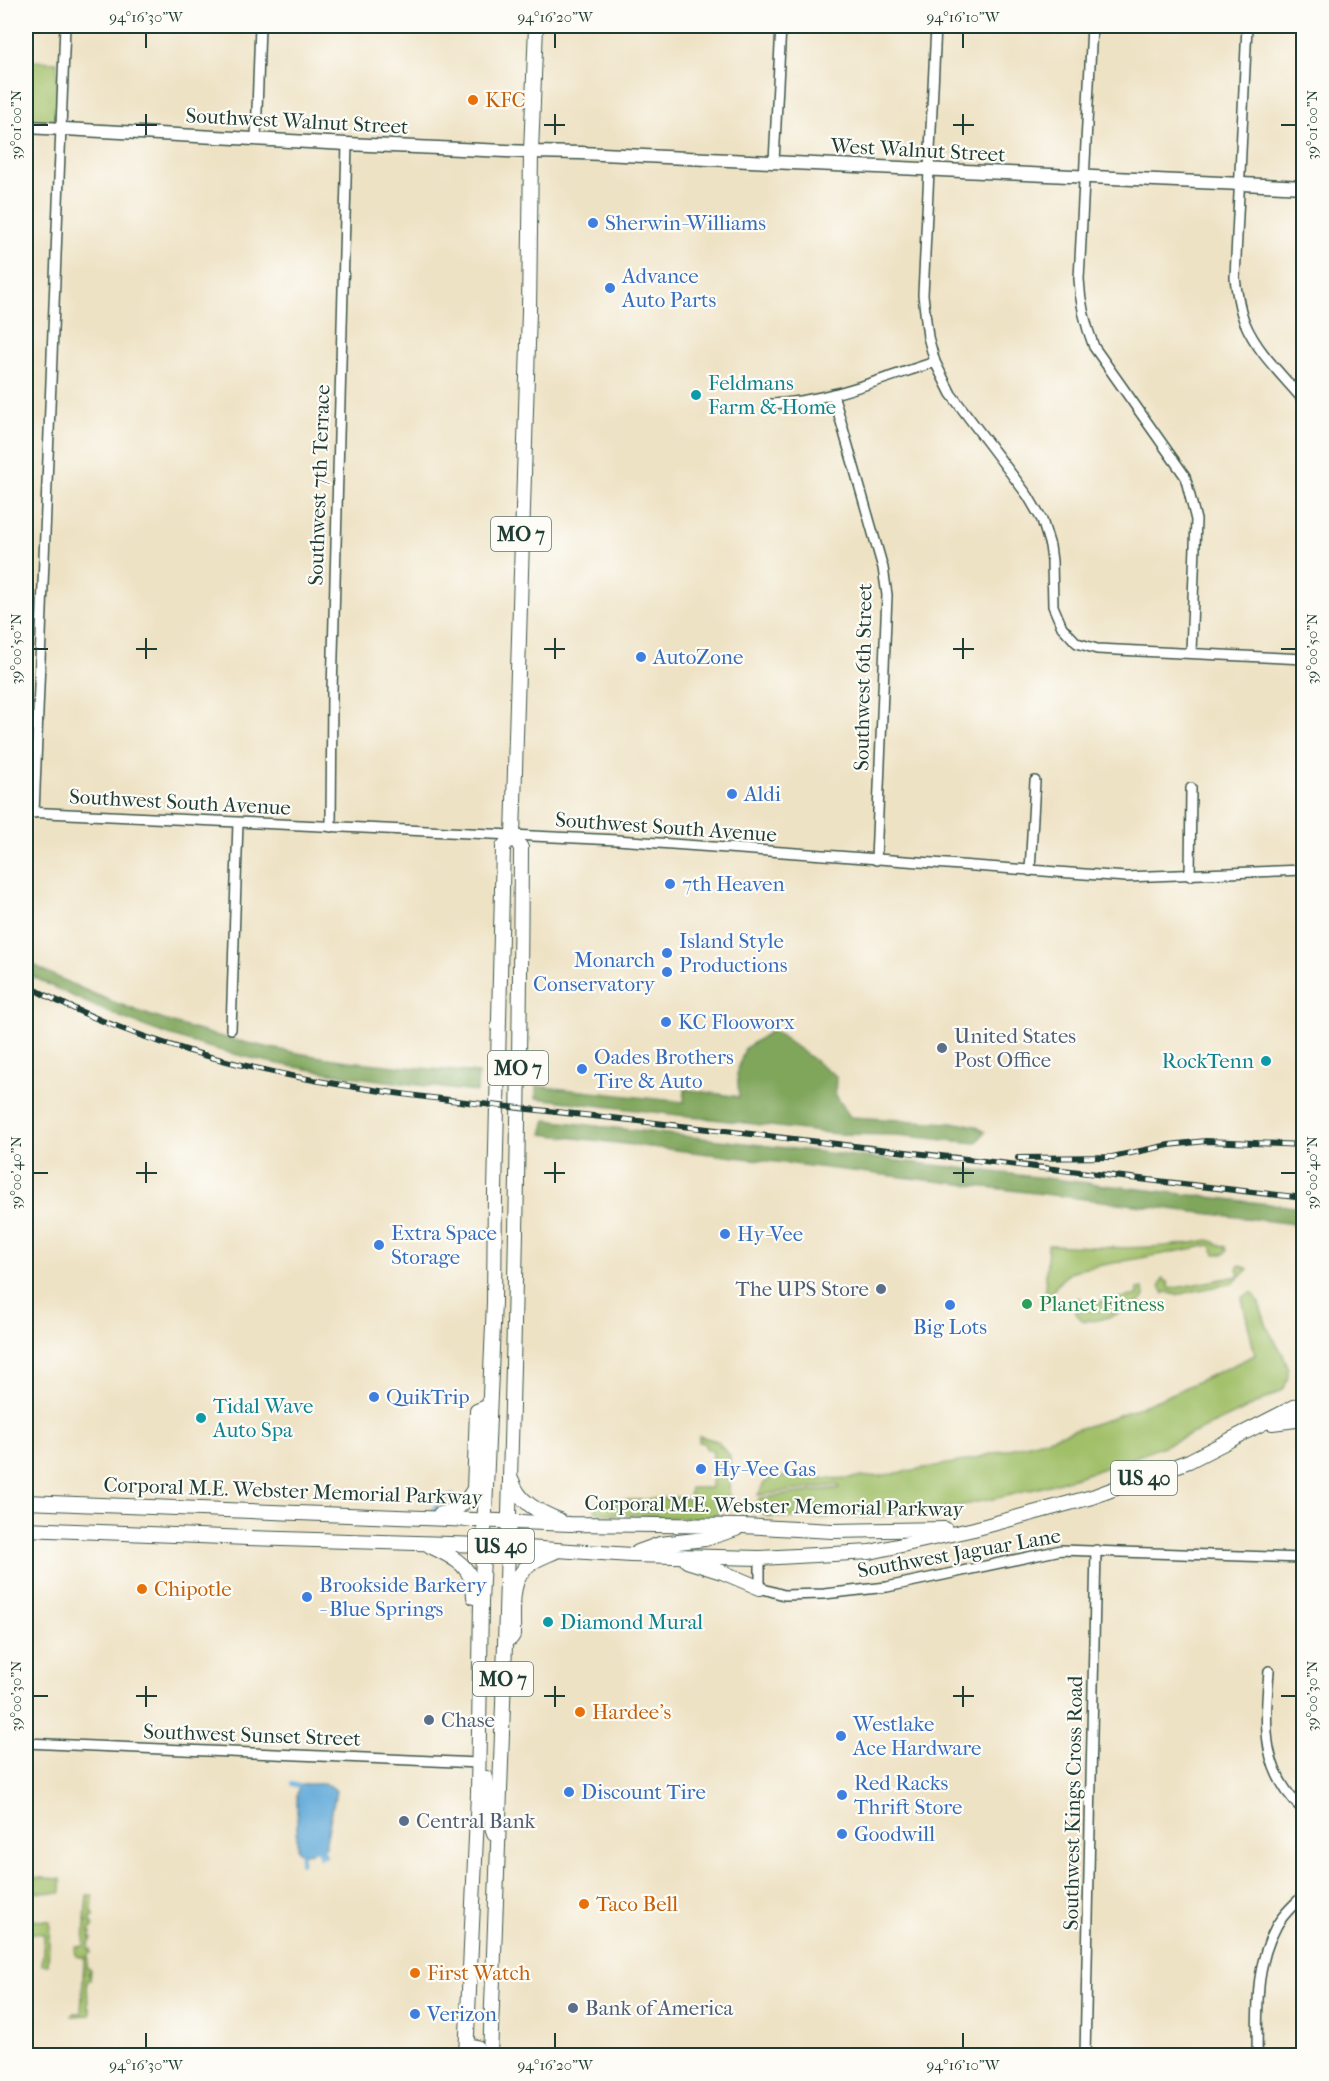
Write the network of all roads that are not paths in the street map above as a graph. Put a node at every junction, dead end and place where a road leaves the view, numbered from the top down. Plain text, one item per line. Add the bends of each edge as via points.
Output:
1 (65, 26) edge
2 (260, 26) edge
3 (536, 26) edge
4 (781, 26) edge
5 (936, 26) edge
6 (1092, 26) edge
7 (1247, 26) edge
8 (26, 127) edge
9 (62, 128) junction
10 (256, 138) junction
11 (347, 144) junction
12 (531, 152) junction
13 (774, 162) junction
14 (929, 170) junction
15 (1086, 176) junction
16 (1240, 184) junction
17 (1304, 187) edge
18 (935, 362) junction
19 (833, 394) junction
20 (1304, 401) edge
21 (772, 404) dead end
22 (1191, 652) junction
23 (1304, 658) edge
24 (1035, 781) dead end
25 (1191, 788) dead end
26 (30, 812) edge
27 (238, 823) junction
28 (331, 827) junction
29 (513, 835) junction
30 (876, 860) junction
31 (1304, 870) edge
32 (1030, 871) junction
33 (1190, 876) junction
34 (231, 1029) dead end
35 (1304, 1402) edge
36 (489, 1406) junction
37 (1304, 1419) edge
38 (1258, 1425) junction
39 (510, 1474) junction
40 (26, 1502) edge
41 (420, 1517) junction
42 (484, 1520) junction
43 (508, 1521) junction
44 (570, 1524) junction
45 (742, 1526) junction
46 (26, 1529) edge
47 (974, 1529) junction
48 (425, 1544) junction
49 (483, 1545) junction
50 (507, 1547) junction
51 (559, 1549) junction
52 (1096, 1550) junction
53 (631, 1555) junction
54 (659, 1556) junction
55 (760, 1558) junction
56 (1304, 1558) edge
57 (760, 1588) junction
58 (480, 1630) junction
59 (504, 1647) junction
60 (1269, 1671) dead end
61 (26, 1743) edge
62 (478, 1763) junction
63 (1304, 1811) edge
64 (498, 1843) junction
65 (1304, 1895) edge
66 (466, 2050) edge
67 (479, 2055) edge
68 (490, 2055) edge
69 (1085, 2055) edge
70 (1257, 2055) edge

1 - 9 street
2 - 10 street
3 - 12 main road, MO 7
4 - 13 street
5 - 14 street
6 - 15 street
7 - 16 street
8 - 9 street, Southwest Walnut Street
9 - 10 street, Southwest Walnut Street
9 - 26 street
10 - 11 street, Southwest Walnut Street
11 - 12 street, Southwest Walnut Street
11 - 28 street, Southwest 7th Terrace
12 - 13 street, West Walnut Street
12 - 29 main road, MO 7
13 - 14 street, West Walnut Street
14 - 15 street, West Walnut Street
14 - 18 street via 923,295
15 - 16 street, West Walnut Street
15 - 22 street via 1079,279 1085,324 1094,347 1185,476 1196,520
16 - 17 street, West Walnut Street
16 - 20 street via 1235,278 1238,305 1258,347
18 - 19 street
18 - 22 street via 951,394 1028,496 1041,520 1051,554 1053,606 1062,627 1077,643 1097,648
19 - 21 street
19 - 30 street, Southwest 6th Street via 883,568 887,595
22 - 23 street
24 - 32 street
25 - 33 street
26 - 27 street, Southwest South Avenue
27 - 28 street, Southwest South Avenue
27 - 34 street
28 - 29 street, Southwest South Avenue
29 - 30 street, Southwest South Avenue
29 - 36 main road, MO 7 via 503,847
29 - 39 main road, MO 7 via 520,848 520,924
30 - 32 street, Southwest South Avenue
31 - 33 street, Southwest South Avenue
32 - 33 street, Southwest South Avenue
35 - 38 main road, US 40
36 - 41 main road via 477,1411 474,1489 454,1511
36 - 42 main road, MO 7
37 - 38 main road
38 - 47 main road, US 40 via 1189,1461 1092,1497
39 - 43 main road, MO 7
39 - 44 main road via 517,1493 525,1501 543,1514
40 - 41 main road, Corporal M.E. Webster Memorial Parkway / US 40
41 - 42 main road, Corporal M.E. Webster Memorial Parkway / US 40
42 - 43 main road, Corporal M.E. Webster Memorial Parkway / US 40
42 - 49 main road, MO 7
43 - 44 main road, Corporal M.E. Webster Memorial Parkway / US 40
43 - 50 main road, MO 7
44 - 45 main road, Corporal M.E. Webster Memorial Parkway / US 40
45 - 47 main road, Corporal M.E. Webster Memorial Parkway / US 40 via 832,1531
45 - 53 main road via 720,1535 660,1544
46 - 48 main road, Corporal M.E. Webster Memorial Parkway / US 40
47 - 55 main road, Corporal M.E. Webster Memorial Parkway / US 40 via 870,1552
48 - 49 main road, Corporal M.E. Webster Memorial Parkway / US 40
48 - 58 main road via 469,1572
49 - 50 main road, Corporal M.E. Webster Memorial Parkway / US 40
49 - 58 main road, MO 7
50 - 51 main road, Corporal M.E. Webster Memorial Parkway / US 40
50 - 59 main road, MO 7
51 - 53 main road, Corporal M.E. Webster Memorial Parkway / US 40
51 - 59 main road via 521,1571 513,1635
52 - 56 street, Southwest Jaguar Lane
52 - 57 street, Southwest Jaguar Lane via 1061,1550 887,1587 784,1595
52 - 69 street, Southwest Kings Cross Road
53 - 54 main road, Corporal M.E. Webster Memorial Parkway / US 40
54 - 55 main road, Corporal M.E. Webster Memorial Parkway / US 40
54 - 57 main road via 698,1564
55 - 57 street
58 - 62 main road, MO 7
59 - 64 main road, MO 7
60 - 63 street via 1266,1741 1280,1781
61 - 62 street, Southwest Sunset Street
62 - 64 main road via 484,1767 492,1827
62 - 66 main road, MO 7
64 - 68 main road, MO 7
65 - 70 street via 1276,1925 1264,1955 1259,1976
66 - 67 main road via 477,2047

